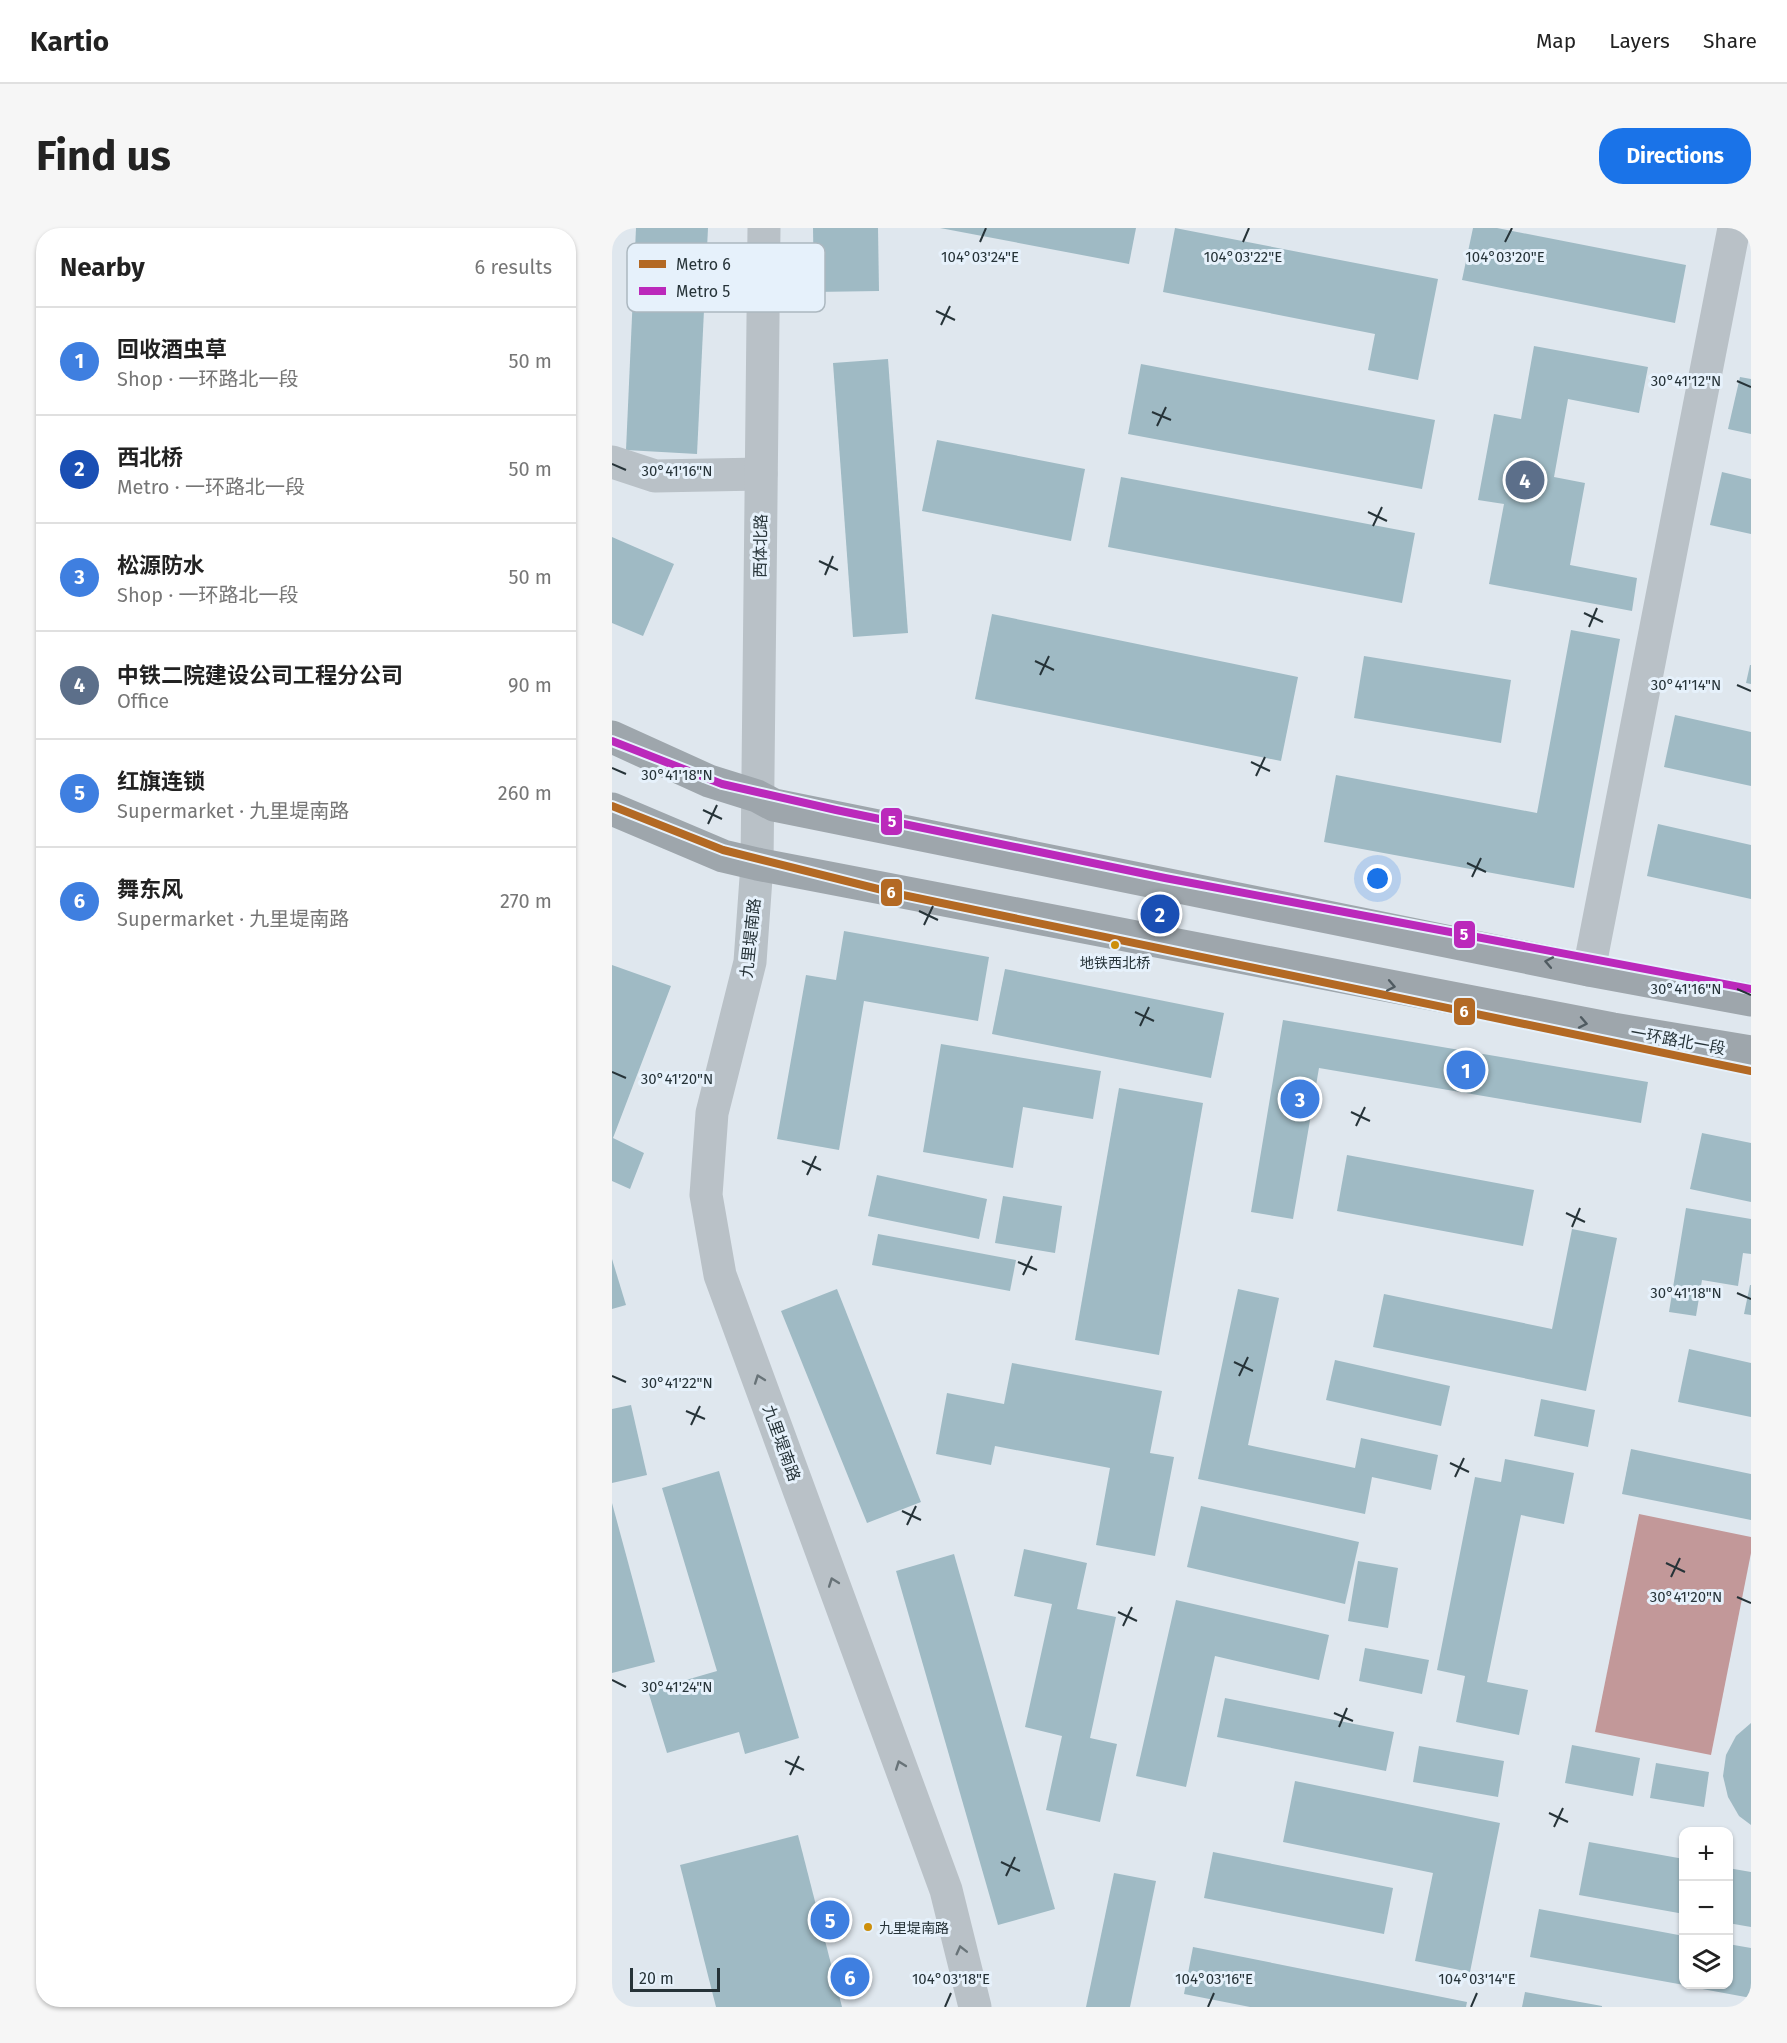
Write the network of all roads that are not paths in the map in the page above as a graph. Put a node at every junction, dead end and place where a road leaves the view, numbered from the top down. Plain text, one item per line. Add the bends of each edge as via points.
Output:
1 (764, 228) edge
2 (1734, 228) edge
3 (764, 243) edge
4 (763, 312) edge
5 (612, 462) edge
6 (761, 474) junction
7 (612, 737) edge
8 (766, 800) junction
9 (612, 809) edge
10 (757, 864) junction
11 (1588, 970) junction
12 (1751, 999) edge
13 (1751, 1052) edge
14 (975, 2007) edge

1 - 3 street, 西体北路
2 - 11 street
4 - 6 street, 西体北路
5 - 6 street via 655,476
6 - 8 street, 西体北路
7 - 8 main road via 709,781
8 - 10 street, 西体北路
11 -> 8 main road
9 - 10 main road, 一环路北一段 via 714,852
10 -> 13 main road, 一环路北一段 via 1613,1029
14 -> 10 street, 九里堤南路 via 946,1890 720,1275 706,1195 712,1113 750,962
11 - 12 main road

